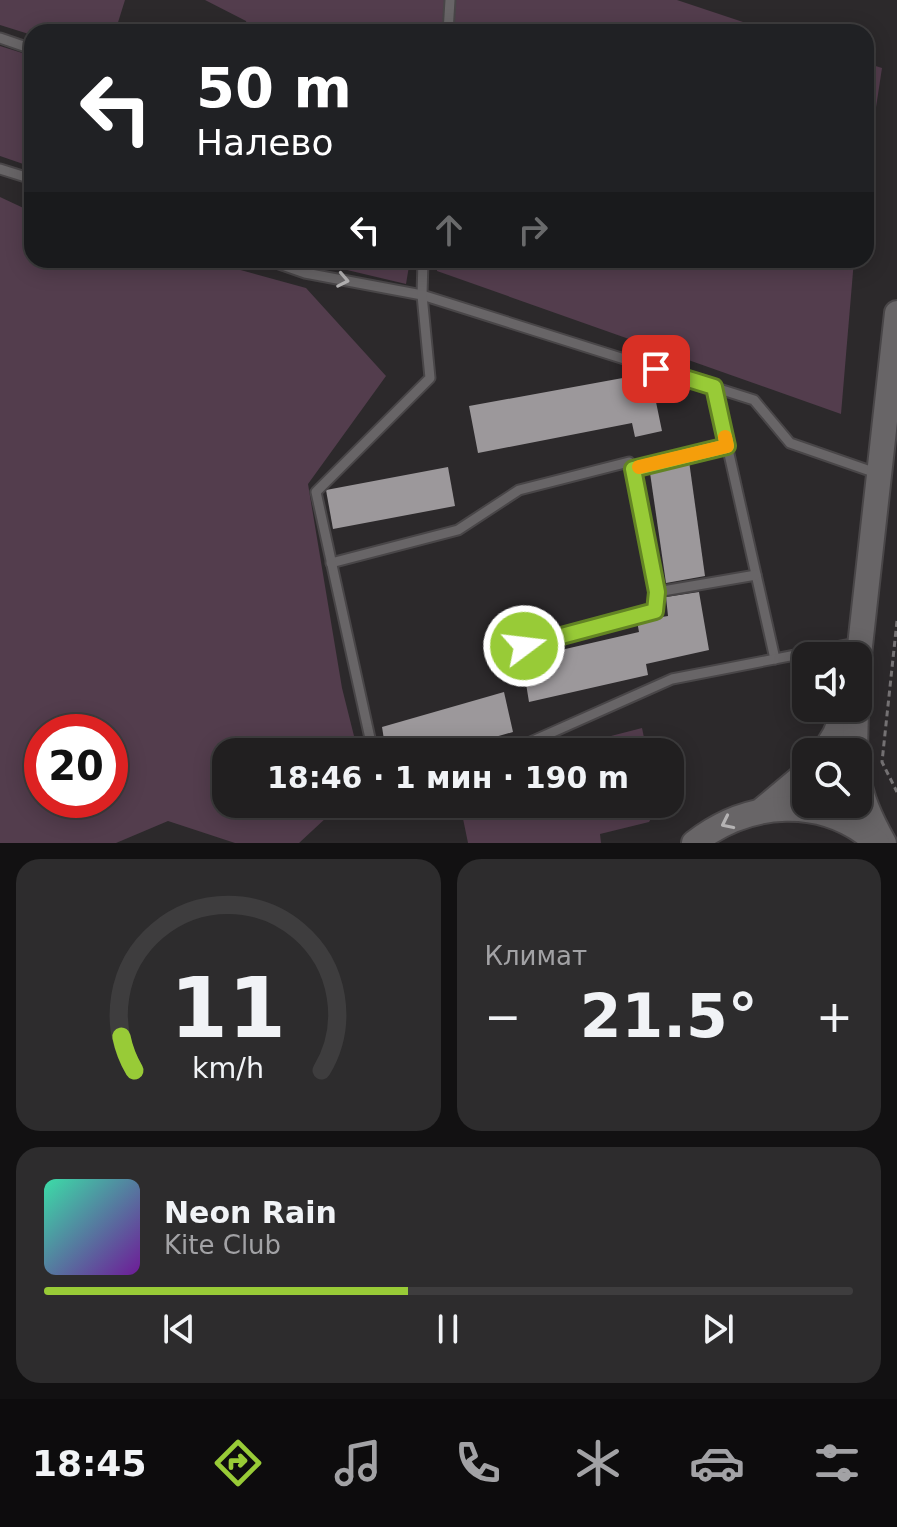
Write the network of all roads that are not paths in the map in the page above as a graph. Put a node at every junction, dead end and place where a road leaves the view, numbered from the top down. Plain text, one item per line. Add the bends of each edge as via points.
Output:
1 (450, 0) edge
2 (448, 24) edge
3 (0, 38) edge
4 (24, 46) edge
5 (0, 169) edge
6 (24, 176) edge
7 (291, 268) edge
8 (423, 268) edge
9 (422, 295) junction
10 (897, 313) edge
11 (894, 354) edge
12 (714, 387) junction
13 (727, 446) junction
14 (633, 469) junction
15 (879, 474) junction
16 (331, 563) junction
17 (756, 575) junction
18 (657, 592) junction
19 (860, 642) edge
20 (524, 646) dead end
21 (792, 658) edge
22 (775, 659) junction
23 (370, 738) edge
24 (539, 738) edge
25 (792, 785) edge
26 (763, 809) junction
27 (871, 818) edge
28 (694, 843) edge
29 (877, 843) edge
30 (884, 843) edge

1 - 2 lane
3 - 4 lane
5 - 6 lane
7 -> 9 lane
8 - 9 lane
9 - 12 lane
9 - 16 lane via 430,378 316,492
10 - 11 main road
11 - 15 main road
12 - 13 lane
12 - 15 lane via 754,400 790,443
13 - 14 lane
13 - 17 lane
14 - 16 lane via 629,462 519,490 458,530
14 - 18 lane
15 - 19 main road
16 - 23 lane
17 - 18 lane
17 - 22 lane
18 - 20 lane via 655,611
21 - 22 lane
22 - 24 lane via 672,679
25 - 26 main road
26 -> 28 main road via 727,821
26 - 29 main road via 798,808 832,815
27 - 30 main road

